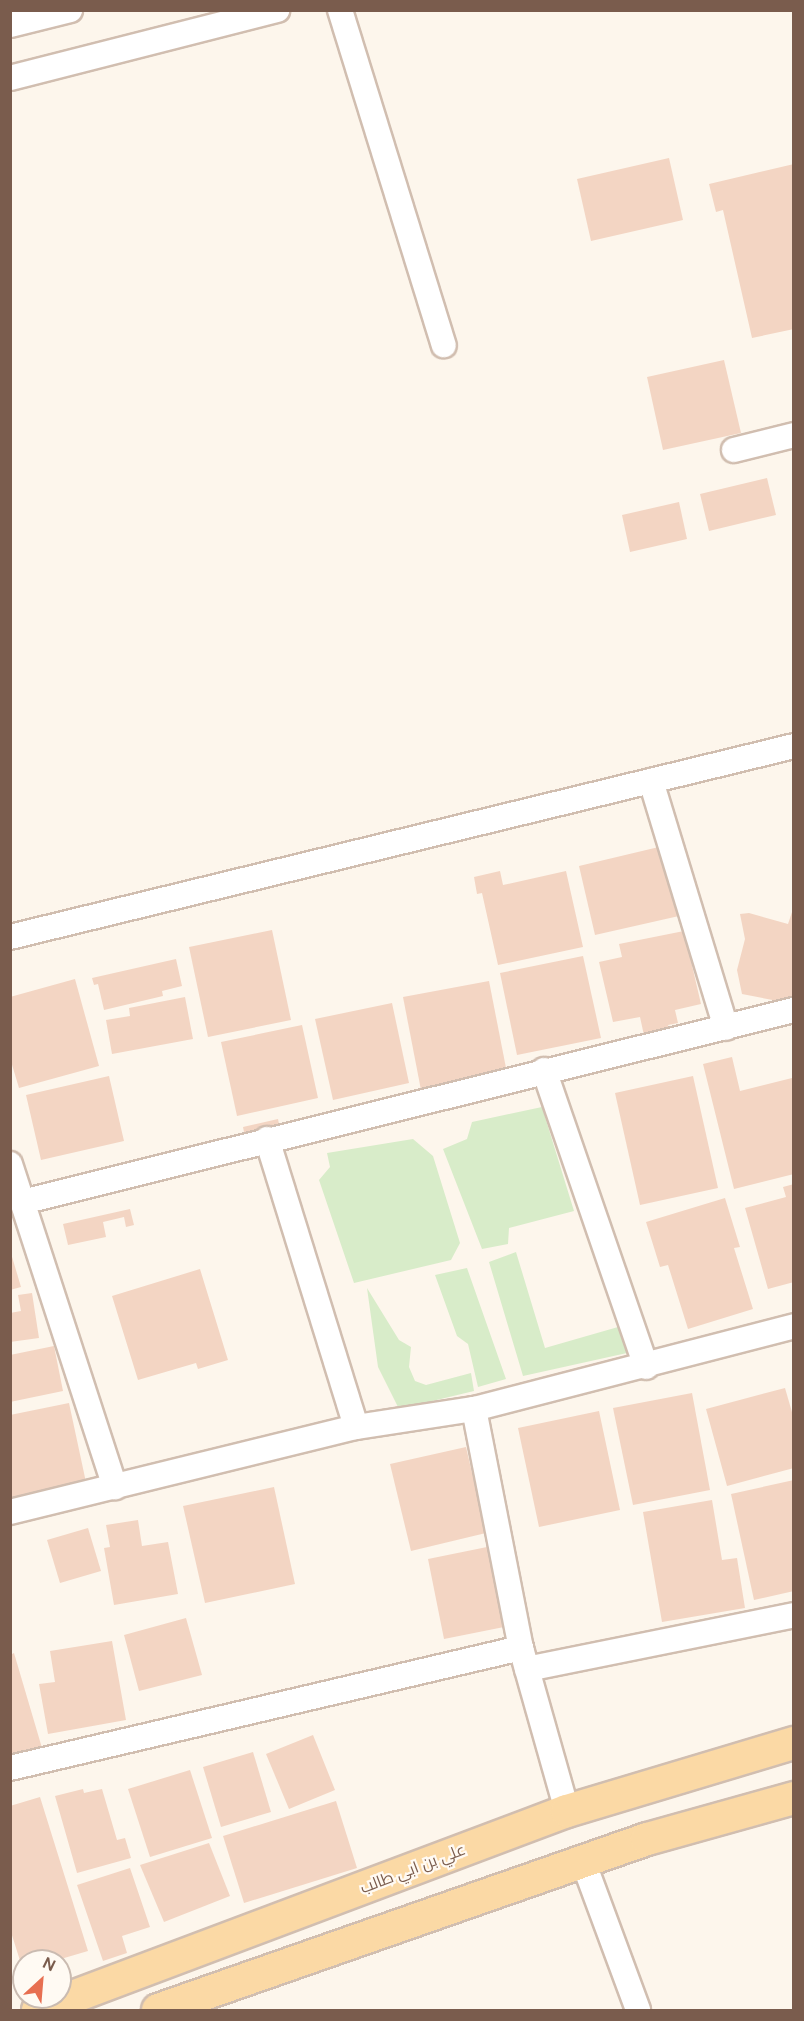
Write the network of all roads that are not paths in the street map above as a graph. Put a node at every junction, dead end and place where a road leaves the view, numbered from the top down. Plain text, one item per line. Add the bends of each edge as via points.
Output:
1 (70, 10) edge
2 (276, 10) edge
3 (340, 10) edge
4 (10, 25) edge
5 (10, 78) edge
6 (444, 345) dead end
7 (794, 435) edge
8 (734, 450) dead end
9 (794, 746) edge
10 (651, 781) junction
11 (10, 937) edge
12 (794, 1010) edge
13 (726, 1028) junction
14 (544, 1070) junction
15 (267, 1139) junction
16 (10, 1164) edge
17 (22, 1202) junction
18 (794, 1326) edge
19 (646, 1367) junction
20 (474, 1409) junction
21 (357, 1427) junction
22 (115, 1487) junction
23 (10, 1512) edge
24 (794, 1615) edge
25 (524, 1658) junction
26 (794, 1743) edge
27 (10, 1768) edge
28 (794, 1798) edge
29 (567, 1811) junction
30 (582, 1861) junction
31 (38, 2010) edge
32 (159, 2010) edge
33 (638, 2010) edge

1 - 4 street
2 - 5 street
3 - 6 street
7 - 8 street
9 - 10 street
10 - 11 street
10 - 13 street
12 - 13 street
13 - 14 street
14 - 15 street
14 - 19 street
15 - 17 street
15 - 21 street
16 - 17 street
17 - 22 street
18 - 19 street
19 - 20 street
20 - 21 street
20 - 25 street
21 - 22 street
22 - 23 street
24 - 25 street
25 - 27 street
25 - 29 street
26 - 29 main road, علي بن ابي طالب
28 - 30 main road
29 - 31 main road, علي بن ابي طالب
30 - 32 main road
30 - 33 street

